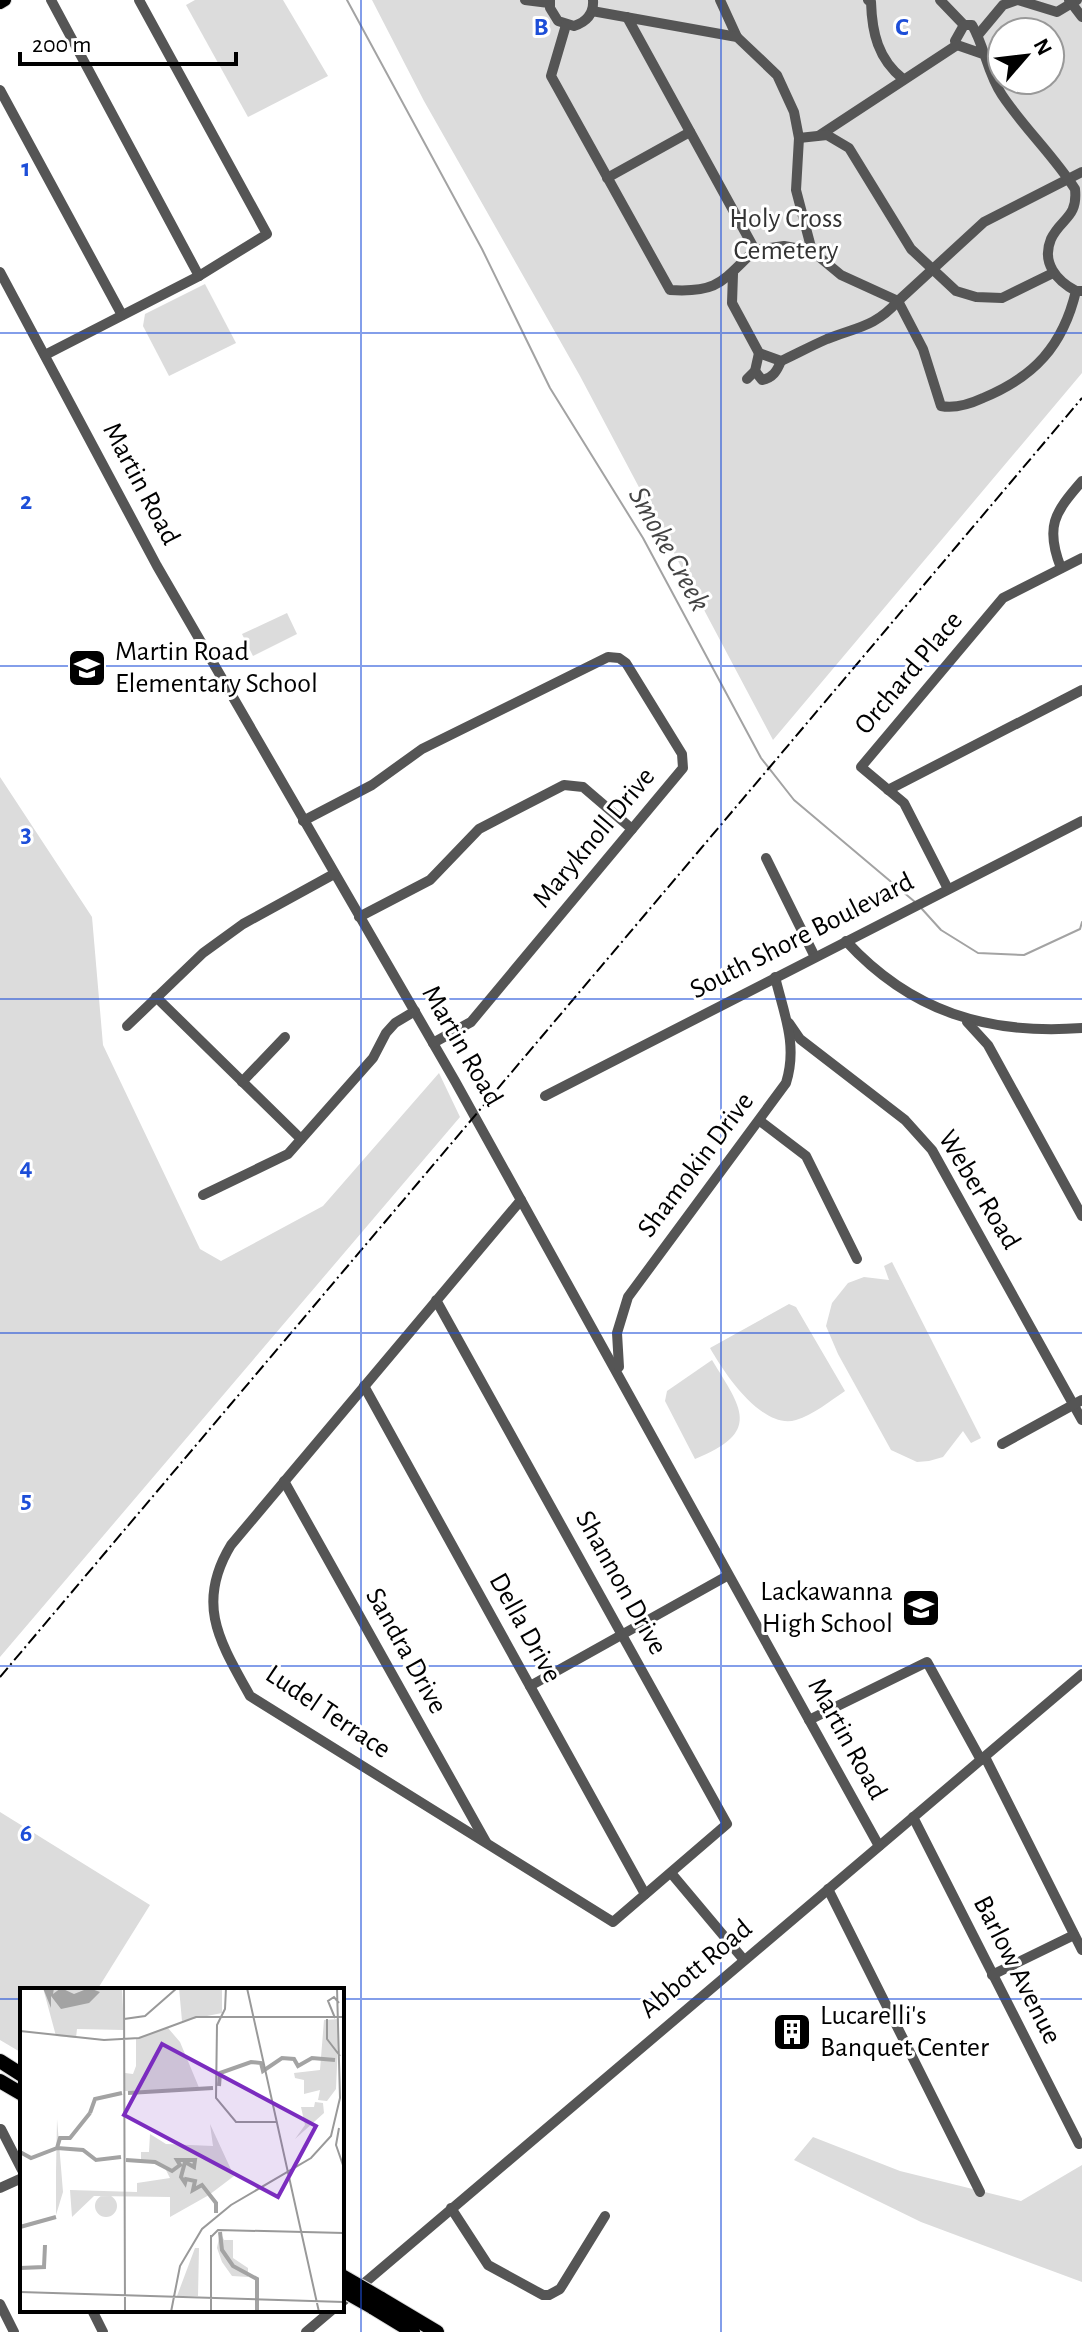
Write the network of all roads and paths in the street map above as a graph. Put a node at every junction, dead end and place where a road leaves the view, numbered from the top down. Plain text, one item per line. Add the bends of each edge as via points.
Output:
1 (51, 0) edge
2 (139, 0) edge
3 (525, 0) edge
4 (720, 0) edge
5 (868, 0) edge
6 (940, 0) edge
7 (1018, 0) edge
8 (550, 1) edge
9 (1073, 1) edge
10 (593, 6) edge
11 (627, 17) junction
12 (1082, 17) edge
13 (566, 25) junction
14 (971, 28) junction
15 (737, 37) junction
16 (957, 45) junction
17 (983, 54) junction
18 (903, 79) junction
19 (0, 90) edge
20 (690, 132) junction
21 (818, 136) junction
22 (799, 138) junction
23 (1082, 172) edge
24 (607, 178) junction
25 (1069, 179) junction
26 (755, 250) junction
27 (812, 251) junction
28 (931, 271) junction
29 (0, 272) edge
30 (1053, 273) junction
31 (733, 274) junction
32 (199, 276) junction
33 (711, 289) junction
34 (1079, 291) edge
35 (898, 301) junction
36 (732, 303) junction
37 (122, 315) junction
38 (759, 353) junction
39 (45, 355) junction
40 (781, 361) junction
41 (1082, 481) edge
42 (1082, 558) edge
43 (1061, 568) junction
44 (1082, 690) edge
45 (888, 790) junction
46 (303, 821) junction
47 (1082, 821) edge
48 (632, 829) junction
49 (766, 858) dead end
50 (334, 874) junction
51 (948, 889) junction
52 (359, 917) junction
53 (846, 941) junction
54 (815, 957) junction
55 (775, 977) junction
56 (156, 997) junction
57 (415, 1011) junction
58 (959, 1017) junction
59 (789, 1023) junction
60 (127, 1026) dead end
61 (1082, 1028) edge
62 (285, 1037) dead end
63 (433, 1043) junction
64 (242, 1082) junction
65 (545, 1096) dead end
66 (760, 1121) junction
67 (301, 1139) junction
68 (203, 1195) dead end
69 (521, 1200) junction
70 (1082, 1216) edge
71 (857, 1259) dead end
72 (436, 1300) junction
73 (620, 1377) junction
74 (364, 1386) junction
75 (1078, 1402) edge
76 (1082, 1420) edge
77 (1002, 1444) dead end
78 (284, 1481) junction
79 (727, 1576) junction
80 (622, 1634) junction
81 (1082, 1674) edge
82 (530, 1686) junction
83 (809, 1720) junction
84 (983, 1758) junction
85 (913, 1817) junction
86 (487, 1844) junction
87 (879, 1846) junction
88 (671, 1873) junction
89 (828, 1889) junction
90 (645, 1894) junction
91 (1074, 1935) junction
92 (1082, 1950) edge
93 (744, 1960) junction
94 (992, 1975) junction
95 (0, 2061) edge
96 (20, 2074) edge
97 (0, 2081) edge
98 (20, 2093) edge
99 (1, 2129) edge
100 (1079, 2144) dead end
101 (20, 2166) edge
102 (20, 2179) edge
103 (0, 2188) edge
104 (980, 2192) dead end
105 (451, 2208) junction
106 (605, 2216) dead end
107 (344, 2278) edge
108 (344, 2291) edge
109 (344, 2300) edge
110 (376, 2303) junction
111 (0, 2304) edge
112 (93, 2312) edge
113 (330, 2312) edge
114 (313, 2330) edge
115 (14, 2332) edge
116 (103, 2332) edge
117 (413, 2332) edge
118 (437, 2332) edge

1 - 32 street
2 - 32 street via 267,234
3 - 8 street
4 - 15 street
5 - 18 street via 876,43 885,62
6 - 14 street
7 - 9 street via 1057,12
7 - 14 street
8 - 13 street via 553,15
9 - 12 street
10 - 11 street
10 - 13 street via 583,23
11 - 15 street
11 - 20 street
13 - 24 street via 551,76
14 - 16 street via 955,41
14 - 17 street
15 - 22 street via 777,75
16 - 17 street
16 - 18 street
17 - 25 street via 1002,95
18 - 21 street
19 - 37 street
20 - 24 street
20 - 26 street
21 - 22 street
21 - 28 street via 827,135 849,148 911,249
22 - 27 street via 796,190
23 - 25 street
24 - 33 street via 670,290
25 - 28 street via 984,222
25 - 30 street via 1076,202 1052,239
26 - 27 street via 784,246
26 - 31 street
27 - 35 street via 841,275
28 - 30 street via 956,291 1002,298
28 - 35 street
29 - 39 street, Martin Road
30 - 34 street
31 - 33 street
31 - 36 street
32 - 37 street
33 - 36 street
34 - 35 street via 1066,325 1031,372 1010,387 950,408 941,406 923,349
35 - 40 street via 861,330 829,338
36 - 38 street
37 - 39 street
38 - 40 street
38 - 40 street via 751,375 762,380 777,371
39 - 46 street, Martin Road via 157,566
41 - 43 street via 1054,522 1053,543
42 - 43 street, Orchard Place
43 - 45 street, Orchard Place via 1003,598 861,767
44 - 45 street
45 - 51 street, Orchard Place via 904,803
46 - 48 street, Maryknoll Drive via 372,785 422,749 614,657 626,663 684,760 683,768
46 - 50 street, Martin Road
47 - 51 street, South Shore Boulevard
48 - 52 street via 583,787 564,785 479,829 430,880
48 - 63 street, Maryknoll Drive via 471,1022
49 - 54 street
50 - 52 street, Martin Road
50 - 56 street via 233,931
51 - 53 street, South Shore Boulevard
52 - 57 street, Martin Road
53 - 54 street, South Shore Boulevard
53 - 58 street via 891,983
54 - 55 street, South Shore Boulevard
55 - 59 street, Shamokin Drive
55 - 65 street, South Shore Boulevard
56 - 60 street
56 - 64 street
57 - 63 street, Martin Road
57 - 67 street via 386,1033 373,1058
58 - 61 street via 1016,1028
58 - 70 street via 988,1045
59 - 66 street, Shamokin Drive via 789,1071
59 - 75 street, Weber Road via 800,1039 905,1120 932,1150
62 - 64 street
63 - 69 street, Martin Road
64 - 67 street
66 - 71 street via 806,1156
66 - 73 street, Shamokin Drive via 628,1297 617,1333
67 - 68 street via 288,1154
69 - 72 street, Ludel Terrace
69 - 73 street, Martin Road
72 - 74 street, Ludel Terrace
72 - 80 street, Shannon Drive
73 - 79 street, Martin Road
74 - 78 street, Ludel Terrace
74 - 82 street, Della Drive
75 - 76 street, Weber Road
75 - 77 street
78 - 86 street, Sandra Drive
78 - 86 street, Ludel Terrace via 231,1545 218,1570 213,1605 222,1646 250,1696
79 - 80 street
79 - 83 street, Martin Road
80 - 82 street
80 - 88 street, Shannon Drive via 727,1824
81 - 84 street, Abbott Road
82 - 90 street, Della Drive
83 - 84 street via 927,1662
83 - 87 street, Martin Road
84 - 85 street, Abbott Road
84 - 91 street
85 - 87 street, Abbott Road
85 - 94 street, Barlow Avenue
86 - 90 street, Ludel Terrace via 613,1922
87 - 89 street, Abbott Road
88 - 90 street, Ludel Terrace
88 - 93 street
89 - 93 street, Abbott Road
89 - 104 street
91 - 92 street
91 - 94 street
93 - 105 street, Abbott Road
94 - 100 street, Barlow Avenue
95 - 96 highway
97 - 98 highway
99 - 101 street
102 - 103 street
105 - 106 street via 488,2265 543,2295 560,2289
105 - 109 street, Abbott Road
107 - 110 highway, bridge
108 - 110 highway, bridge
110 - 117 highway
110 - 118 highway
111 - 115 street
112 - 116 street
113 - 114 street

